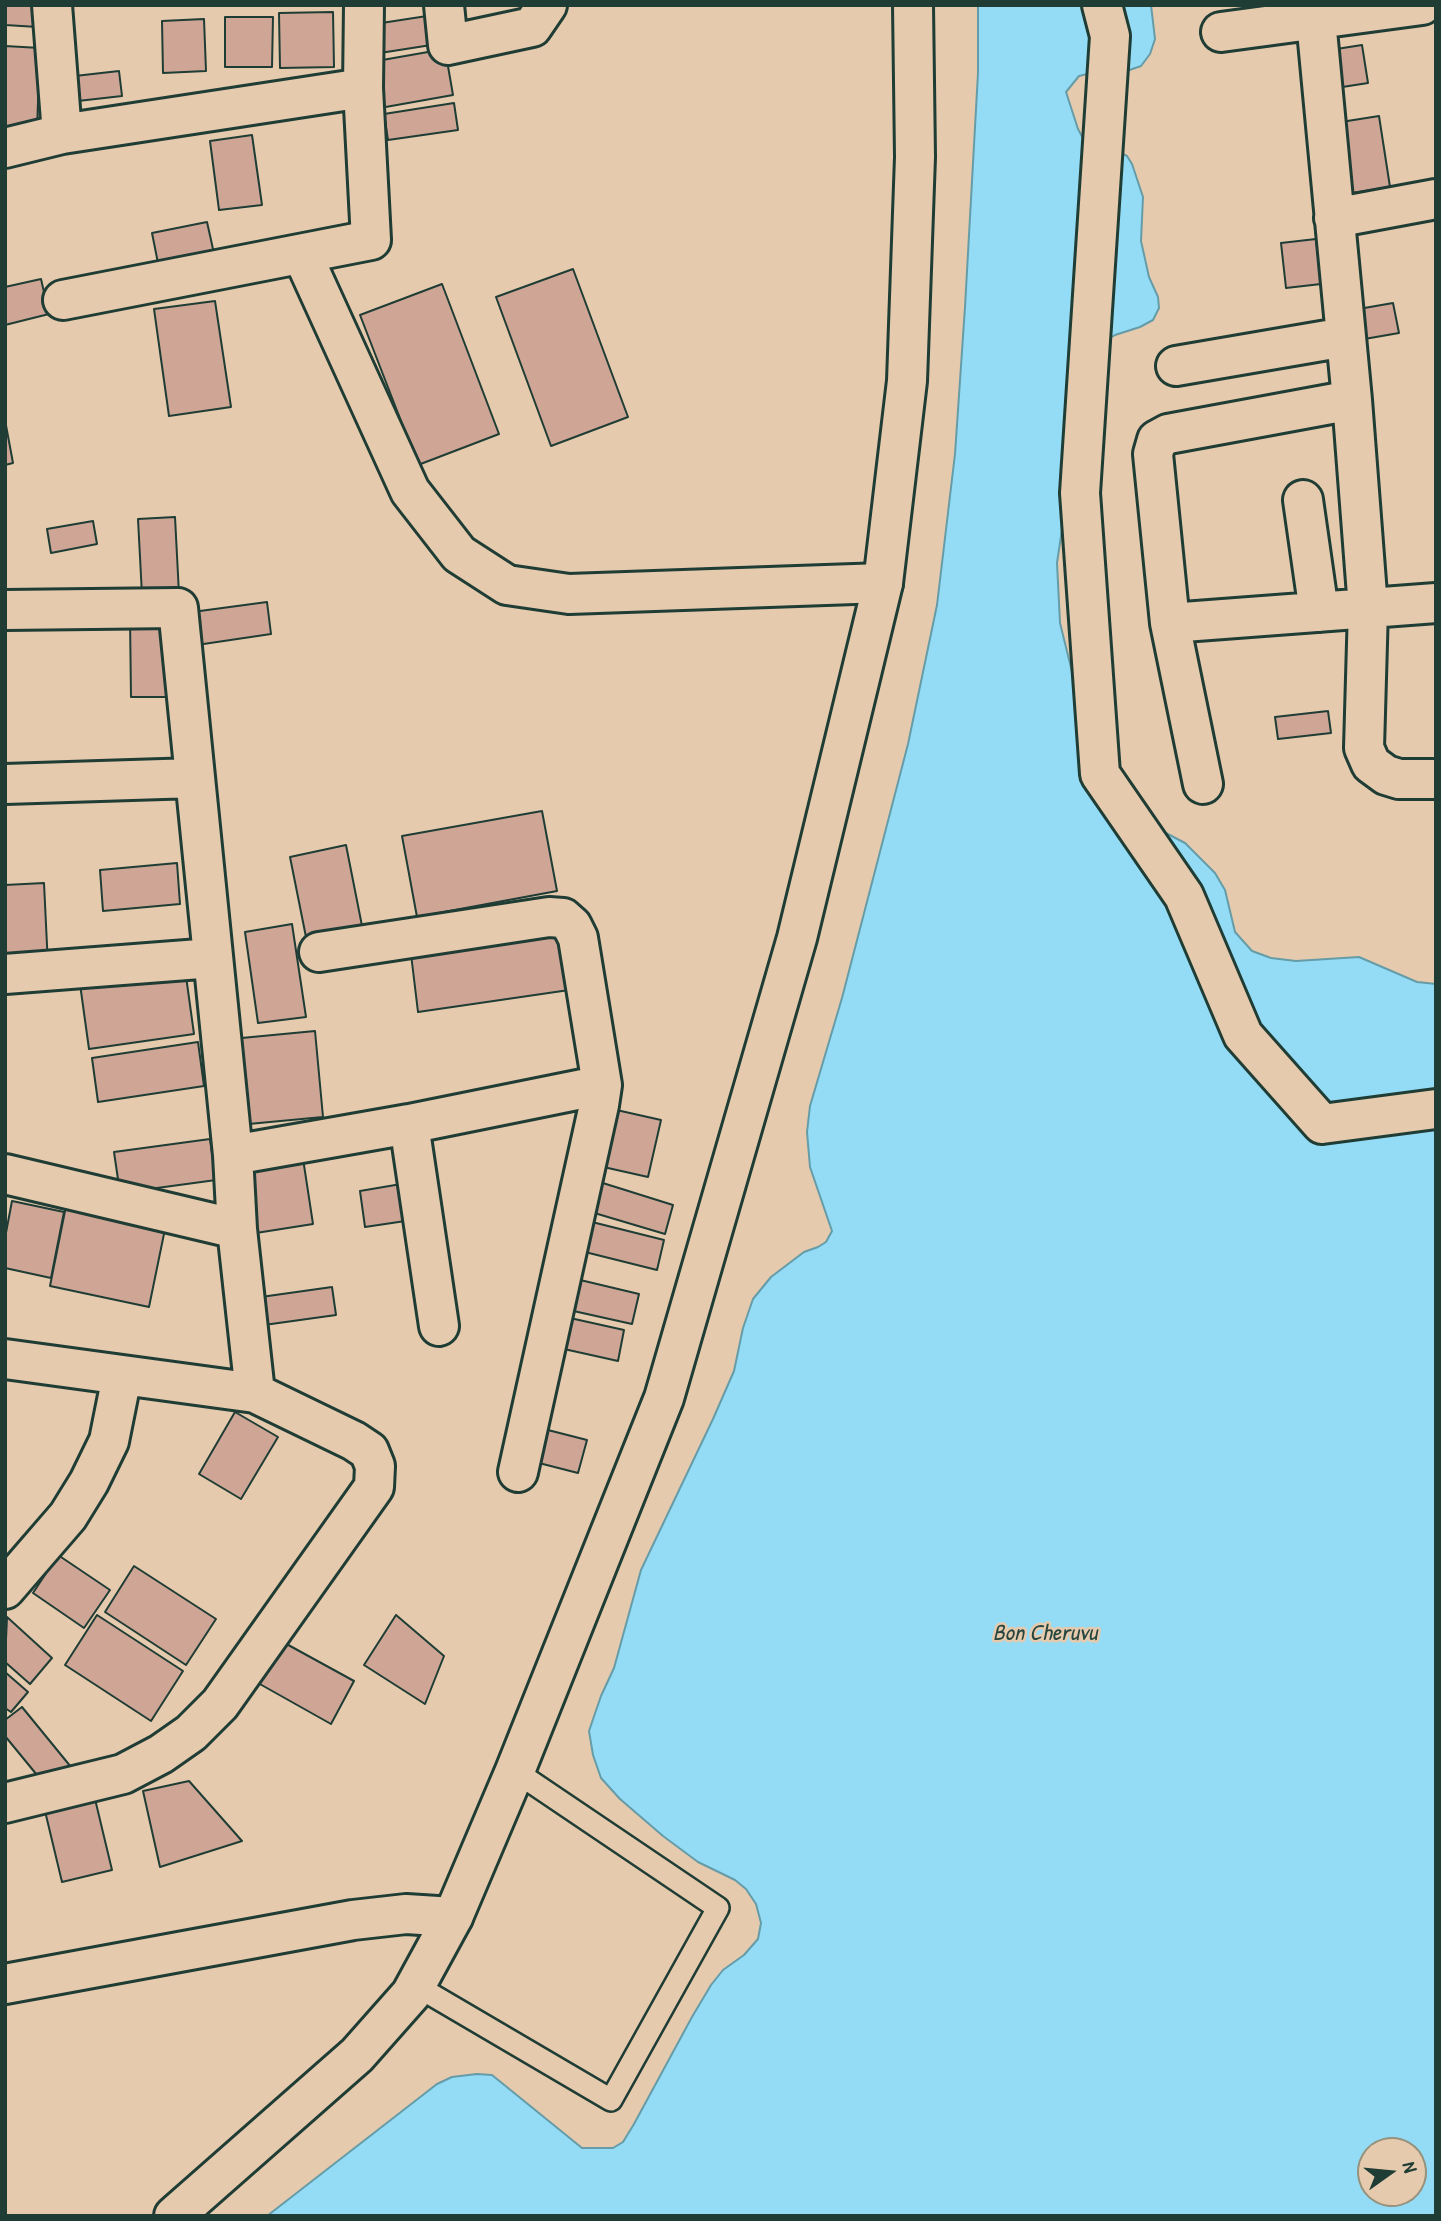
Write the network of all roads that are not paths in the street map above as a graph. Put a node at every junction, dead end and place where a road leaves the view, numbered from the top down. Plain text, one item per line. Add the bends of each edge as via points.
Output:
1 (52, 5) edge
2 (364, 5) edge
3 (444, 5) edge
4 (547, 5) edge
5 (913, 5) edge
6 (1102, 5) edge
7 (1422, 5) edge
8 (1316, 20) junction
9 (1221, 32) dead end
10 (363, 88) junction
11 (62, 134) junction
12 (5, 148) edge
13 (1436, 199) edge
14 (1334, 218) junction
15 (302, 254) junction
16 (63, 300) dead end
17 (1345, 337) junction
18 (1176, 366) dead end
19 (1352, 400) junction
20 (1303, 500) dead end
21 (883, 583) junction
22 (1436, 603) edge
23 (1368, 608) junction
24 (5, 610) edge
25 (1319, 612) junction
26 (1170, 622) junction
27 (195, 778) junction
28 (1436, 779) edge
29 (5, 784) edge
30 (1203, 784) dead end
31 (319, 952) dead end
32 (213, 958) junction
33 (5, 974) edge
34 (602, 1086) junction
35 (1436, 1109) edge
36 (408, 1124) junction
37 (233, 1154) junction
38 (5, 1174) edge
39 (237, 1229) junction
40 (439, 1325) dead end
41 (5, 1359) edge
42 (122, 1376) junction
43 (255, 1393) junction
44 (518, 1472) dead end
45 (5, 1589) edge
46 (514, 1772) junction
47 (5, 1803) edge
48 (453, 1917) junction
49 (5, 1984) edge
50 (415, 1985) junction
51 (174, 2216) edge

1 - 11 street
2 - 10 street
3 - 4 street via 448,45 532,27
5 - 21 street via 915,157 906,381
6 - 35 street via 1110,36 1080,493 1100,774 1184,896 1243,1035 1322,1124
7 - 8 street
8 - 9 street
8 - 14 street
10 - 11 street
10 - 15 street via 371,240
11 - 12 street
13 - 14 street
14 - 17 street
15 - 16 street
15 - 21 street via 410,491 458,554 507,585 569,594
17 - 18 street
17 - 19 street
19 - 23 street
19 - 26 street via 1168,434 1157,440 1153,454
20 - 25 street
21 - 46 street via 797,938 664,1398
22 - 23 street
23 - 25 street
23 - 28 street via 1364,748 1371,764 1386,775
24 - 27 street via 178,608
25 - 26 street
26 - 30 street
27 - 29 street
27 - 32 street
31 - 34 street via 563,918 578,938
32 - 33 street
32 - 37 street
34 - 36 street
34 - 44 street
36 - 37 street
36 - 40 street
37 - 39 street
38 - 39 street
39 - 43 street
41 - 42 street
42 - 43 street
42 - 45 street via 109,1441 89,1482 68,1516
43 - 47 street via 369,1451 375,1466 374,1487 220,1703 191,1733 123,1774
46 - 48 street
46 - 50 lane via 718,1908 611,2100
48 - 49 street via 406,1914 353,1920
48 - 50 street
50 - 51 street via 357,2055

